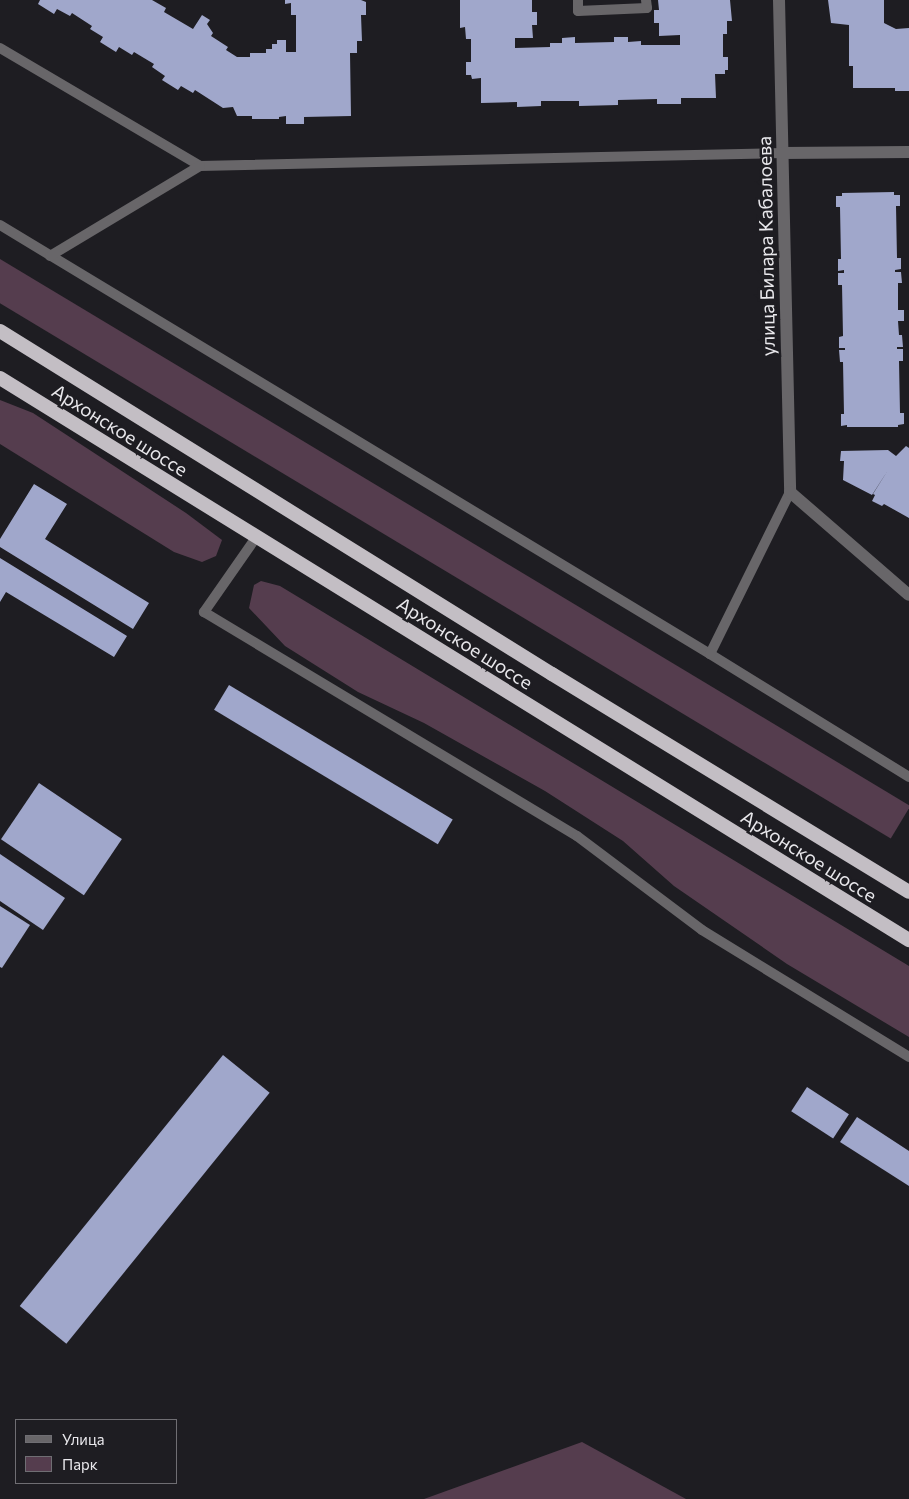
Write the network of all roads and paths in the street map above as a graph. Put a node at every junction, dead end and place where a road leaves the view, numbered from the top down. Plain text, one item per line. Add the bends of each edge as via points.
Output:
1 (578, 0) edge
2 (646, 0) edge
3 (779, 0) edge
4 (0, 48) edge
5 (909, 152) edge
6 (782, 153) junction
7 (200, 166) junction
8 (0, 225) edge
9 (50, 256) junction
10 (0, 331) edge
11 (0, 378) edge
12 (790, 492) junction
13 (257, 536) junction
14 (909, 595) edge
15 (710, 654) junction
16 (909, 777) edge
17 (909, 892) edge
18 (909, 940) edge
19 (909, 1057) edge

1 - 2 lane via 578,11 647,8
3 - 6 street, улица Билара Кабалоева
4 - 7 lane
5 - 6 street
6 - 7 lane
6 - 12 street, улица Билара Кабалоева
7 - 9 lane
8 - 9 lane
9 - 15 lane
10 - 17 highway, Архонское шоссе
11 - 13 highway, Архонское шоссе
12 - 14 street
12 - 15 lane
13 - 18 highway, Архонское шоссе
13 - 19 lane via 204,612 577,836 702,930
15 - 16 lane

